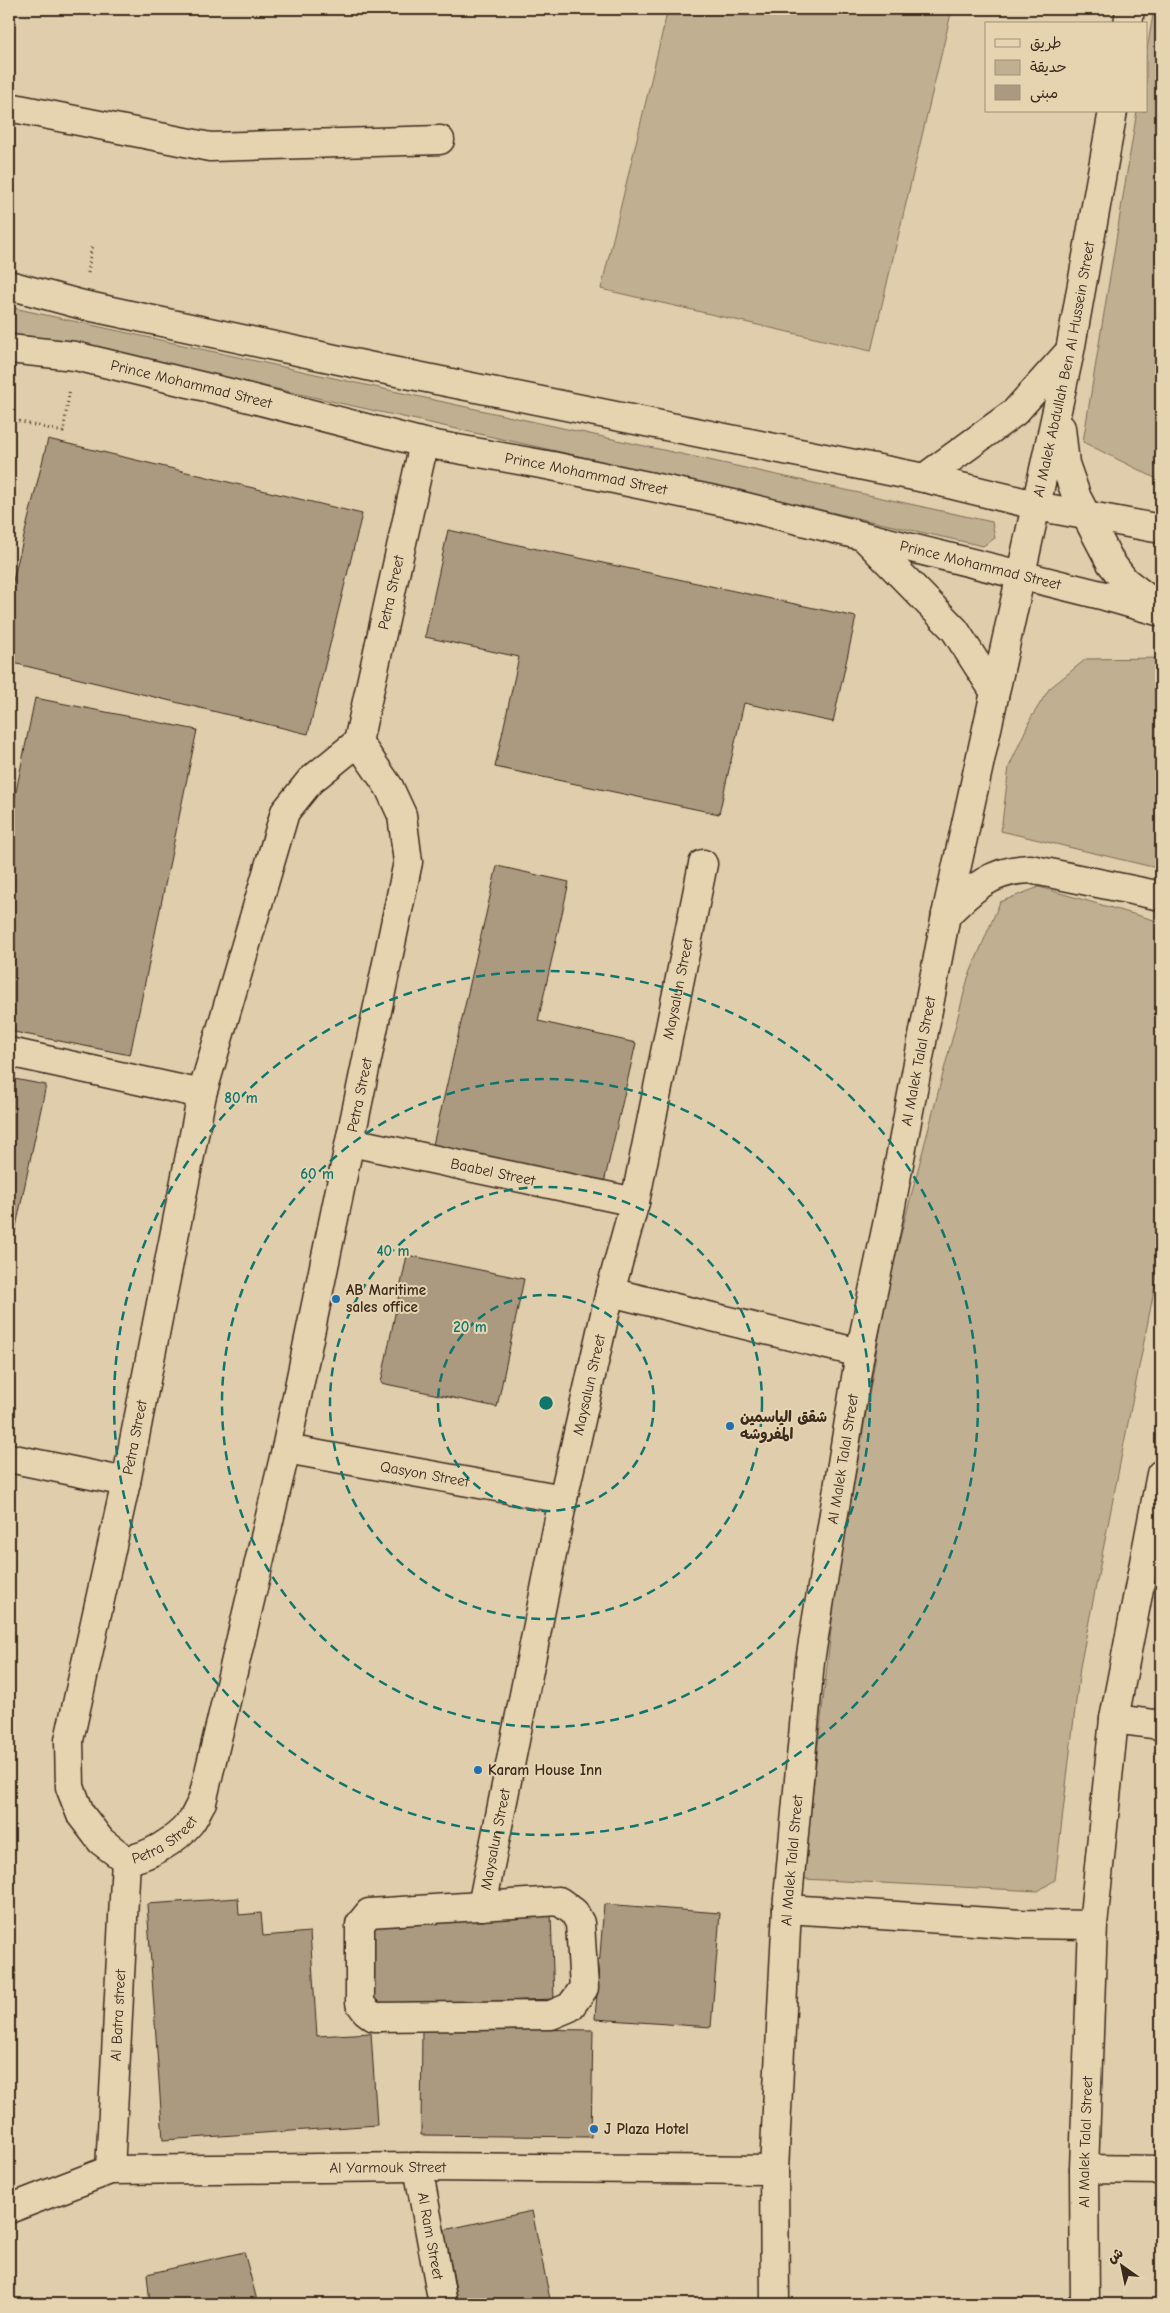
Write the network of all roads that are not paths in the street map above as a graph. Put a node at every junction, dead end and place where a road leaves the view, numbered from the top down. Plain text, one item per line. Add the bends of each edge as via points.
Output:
1 (1130, 9) edge
2 (1128, 22) edge
3 (9, 107) edge
4 (1113, 112) edge
5 (440, 140) dead end
6 (9, 285) edge
7 (9, 349) edge
8 (1070, 351) junction
9 (1059, 404) junction
10 (424, 443) junction
11 (924, 478) junction
12 (1036, 505) junction
13 (1086, 515) junction
14 (1161, 529) edge
15 (865, 538) junction
16 (1021, 576) junction
17 (1161, 611) edge
18 (1010, 627) joint
19 (994, 692) junction
20 (358, 742) junction
21 (703, 864) dead end
22 (1161, 896) edge
23 (946, 915) junction
24 (9, 1052) edge
25 (202, 1094) junction
26 (352, 1142) junction
27 (635, 1202) junction
28 (610, 1292) junction
29 (860, 1353) junction
30 (286, 1449) junction
31 (9, 1458) edge
32 (1161, 1474) edge
33 (126, 1482) junction
34 (563, 1499) junction
35 (1114, 1719) junction
36 (1161, 1725) edge
37 (126, 1860) junction
38 (482, 1906) junction
39 (787, 1909) junction
40 (1093, 1925) junction
41 (418, 2166) junction
42 (1084, 2169) junction
43 (110, 2170) junction
44 (774, 2170) junction
45 (1161, 2170) edge
46 (9, 2209) edge
47 (443, 2304) edge
48 (775, 2304) edge
49 (1084, 2304) edge

1 - 2 street
3 - 5 street via 210,147
4 - 8 street, Al Malek Abdullah Ben Al Hussein Street
6 - 11 street via 83,305 362,365
7 - 10 street, Prince Mohammad Street via 75,356
8 - 9 street, Al Malek Abdullah Ben Al Hussein Street
8 - 11 street via 1015,412
9 - 12 street, Al Malek Abdullah Ben Al Hussein Street
9 - 13 street via 1065,464
10 - 15 street, Prince Mohammad Street via 738,505
10 - 20 street, Petra Street
11 - 12 street
12 - 13 street
12 - 16 street, Al Malek Abdullah Ben Al Hussein Street
13 - 14 street
13 - 17 street via 1116,570
15 - 16 street, Prince Mohammad Street
15 - 19 street via 956,630
16 - 17 street, Prince Mohammad Street
16 - 18 street, Al Malek Abdullah Ben Al Hussein Street
18 - 19 street, Al Malek Talal Street
19 - 23 street, Al Malek Talal Street
20 - 25 street, Petra Street via 310,781 285,812
20 - 26 street, Petra Street via 389,787 402,815 408,862
21 - 27 street, Maysalun Street
22 - 23 street via 1030,869 1018,870 991,877
23 - 29 street, Al Malek Talal Street
24 - 25 street
25 - 33 street, Petra Street
26 - 27 street, Baabel Street
26 - 30 street, Petra Street
27 - 28 street, Maysalun Street
28 - 29 street
28 - 34 street, Maysalun Street
29 - 39 street, Al Malek Talal Street via 810,1661
30 - 34 street, Qasyon Street
30 - 37 street, Petra Street via 202,1802 191,1822 173,1838 155,1850
31 - 33 street
32 - 35 street, Al Malek Talal Street
33 - 37 street, Petra Street via 69,1740 70,1787 81,1815 101,1841
34 - 38 street, Maysalun Street
35 - 36 street
35 - 40 street, Al Malek Talal Street
37 - 43 street, Al Batra street
38 - 38 street via 559,1901 574,1912 580,1923 584,1988 570,2008 552,2015 374,2017 366,2011 360,2003 360,1924 369,1912
39 - 40 street via 1022,1924
39 - 44 street, Al Malek Talal Street
40 - 42 street, Al Malek Talal Street
41 - 43 street, Al Yarmouk Street
41 - 44 street, Al Yarmouk Street
41 - 47 street, Al Ram Street
42 - 45 street
42 - 49 street, Al Malek Talal Street
43 - 46 street, Al Yarmouk Street
44 - 48 street, Al Malek Talal Street

